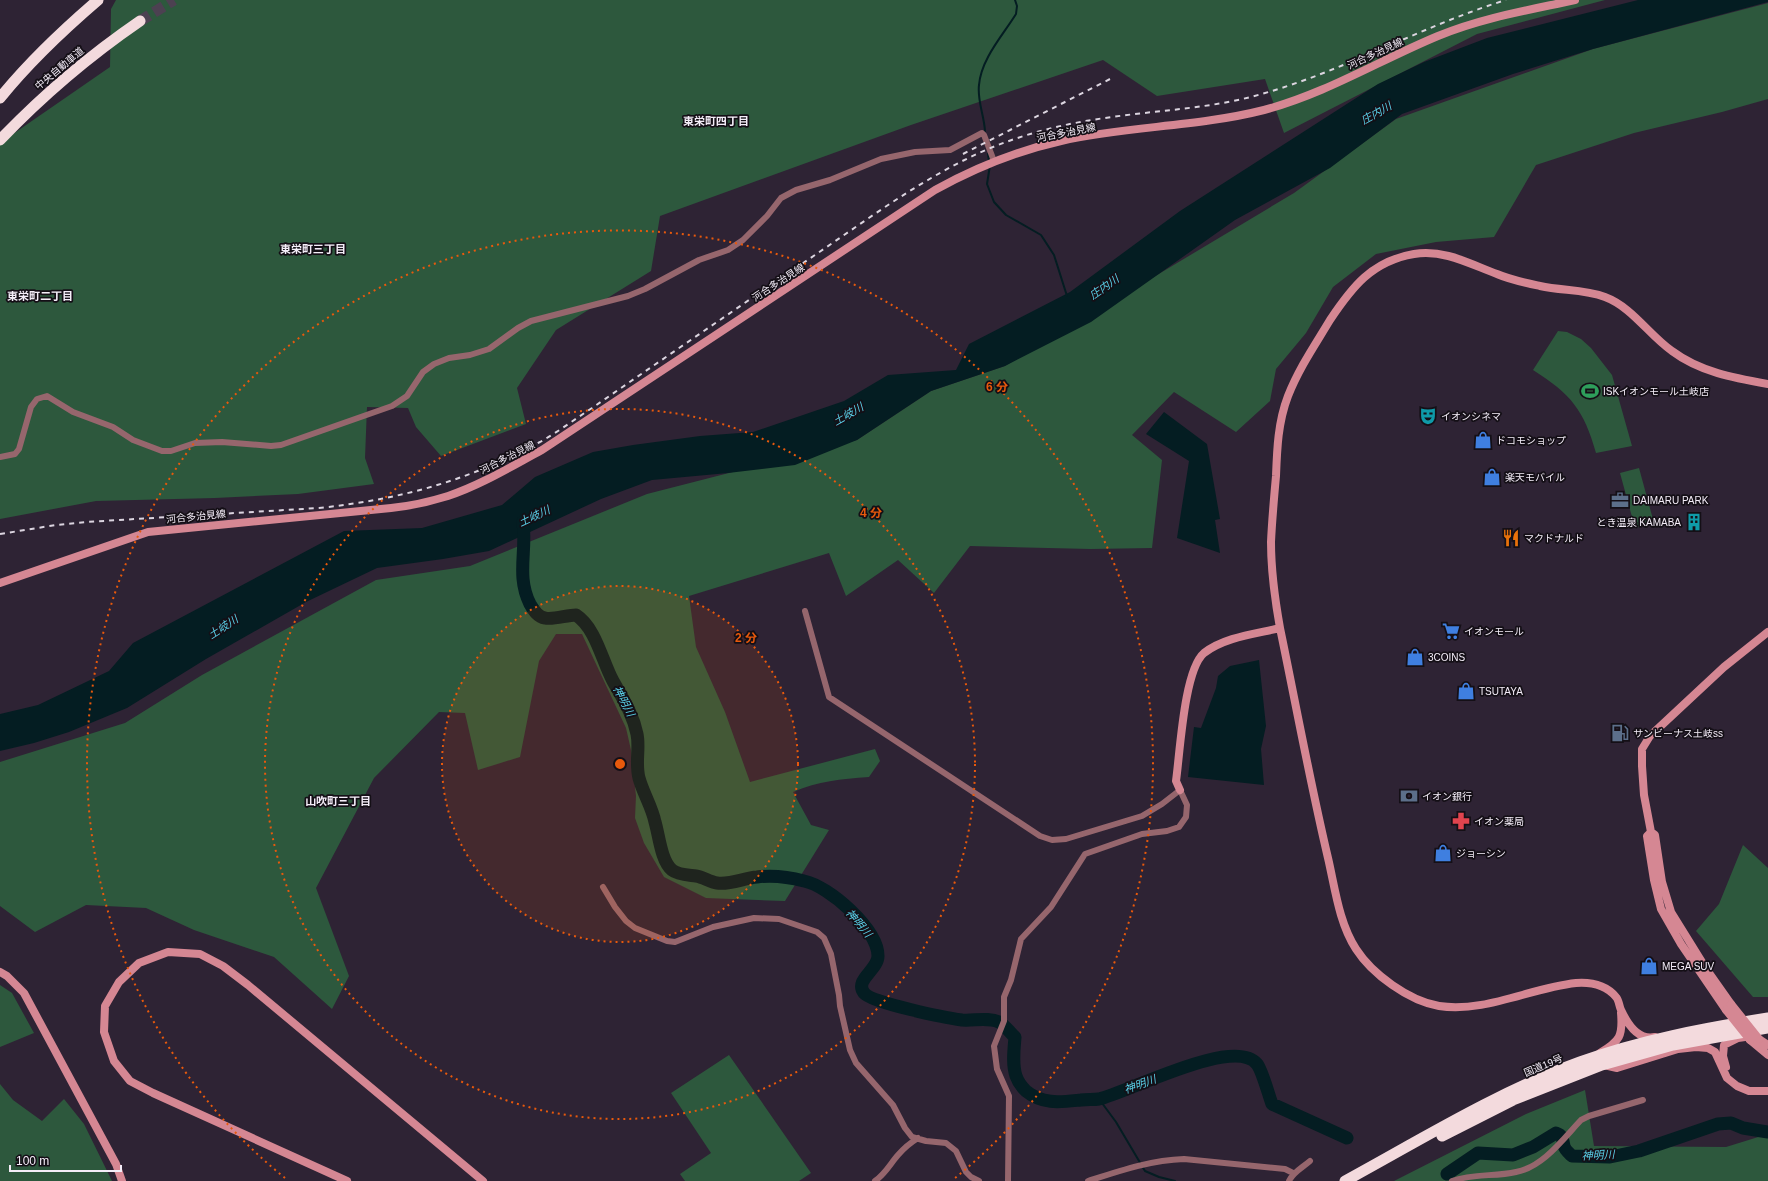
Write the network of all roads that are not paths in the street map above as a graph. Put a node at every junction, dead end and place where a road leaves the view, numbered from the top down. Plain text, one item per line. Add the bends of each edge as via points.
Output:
1 (98, 0) edge
2 (1575, 0) edge
3 (140, 21) tunnel mouth
4 (0, 98) edge
5 (0, 140) edge
6 (994, 161) junction
7 (1768, 384) edge
8 (0, 457) edge
9 (0, 583) edge
10 (805, 611) dead end
11 (1280, 628) junction
12 (1768, 632) edge
13 (1180, 790) junction
14 (603, 887) dead end
15 (0, 972) edge
16 (1729, 1007) junction
17 (1621, 1010) junction
18 (1768, 1018) edge
19 (1728, 1024) junction
20 (1768, 1028) edge
21 (1768, 1033) edge
22 (1768, 1045) edge
23 (1768, 1055) edge
24 (1588, 1060) junction
25 (1602, 1065) junction
26 (1768, 1087) edge
27 (1768, 1091) edge
28 (1643, 1100) dead end
29 (918, 1138) junction
30 (1310, 1161) dead end
31 (1293, 1173) junction
32 (122, 1181) edge
33 (347, 1181) edge
34 (483, 1181) edge
35 (875, 1181) edge
36 (979, 1181) edge
37 (1008, 1181) edge
38 (1088, 1181) edge
39 (1289, 1181) edge
40 (1345, 1181) edge
41 (1361, 1181) edge
42 (1452, 1181) edge

1 - 4 highway, 中央自動車道 via 39,55
2 - 6 street, 河合多治見線 via 1468,25 1439,35 1310,95 1264,110 1062,141
3 - 5 highway, 中央自動車道 via 69,73
6 - 8 street via 982,133 950,150 915,152 881,159 830,180 796,190 781,198 767,216 728,250 699,260 628,296 531,321 489,349 434,364 423,372 407,396 392,406 281,445 195,443 171,451 162,451 133,440 113,427 73,412 47,396 38,399 31,407 20,449 15,454
6 - 9 street, 河合多治見線 via 935,190 542,450 486,480 449,496 417,505 148,532
7 - 11 street via 1718,374 1687,361 1671,351 1628,311 1606,297 1578,290 1547,288 1521,282 1464,260 1438,254 1415,254 1378,266 1353,289 1302,364 1287,397 1279,427 1271,542 1273,588
10 - 13 street via 829,697 1040,836 1052,840 1066,839 1142,816
11 - 13 street via 1220,644 1203,654 1194,668 1189,684 1176,781
11 - 17 street via 1345,928 1367,965 1411,996 1437,1006 1463,1007 1576,983 1592,983 1606,988 1617,998
12 - 16 street via 1724,667 1650,736 1642,749 1644,795 1650,832 1647,836 1649,854 1661,909 1682,944
13 - 37 street via 1187,805 1186,817 1179,827 1142,834 1085,854 1051,907 1021,939 1004,997 1004,1020 994,1046 997,1069 1009,1096
14 - 29 street via 626,921 635,928 667,941 675,942 713,927 754,918 779,919 817,932 824,938 831,954 850,1050 856,1063 893,1105 912,1137
15 - 32 street via 24,993 116,1164
16 - 22 street, bridge
16 - 23 street, bridge via 1750,1040
17 - 19 street via 1632,1030 1649,1038 1720,1023
17 - 24 street via 1622,1029 1618,1040
18 - 19 highway, 国道19号
19 - 24 highway, 国道19号 via 1643,1043
20 - 25 highway via 1673,1045
21 - 26 street via 1738,1038 1724,1045 1723,1056 1728,1071 1741,1084
24 - 40 highway, 国道19号 via 1505,1094
25 - 27 street via 1617,1068 1678,1049 1708,1048 1715,1052 1727,1078 1737,1086 1749,1091
25 - 41 highway via 1513,1100
28 - 42 street via 1581,1120 1538,1164 1517,1172 1464,1177
29 - 35 street via 906,1146 889,1169
29 - 36 street via 946,1143 956,1151 966,1172
30 - 31 street
31 - 38 street via 1285,1169 1177,1159 1134,1166
31 - 39 street
33 - 34 street via 130,1081 114,1061 104,1032 105,1006 119,982 140,962 168,952 200,954 223,966

